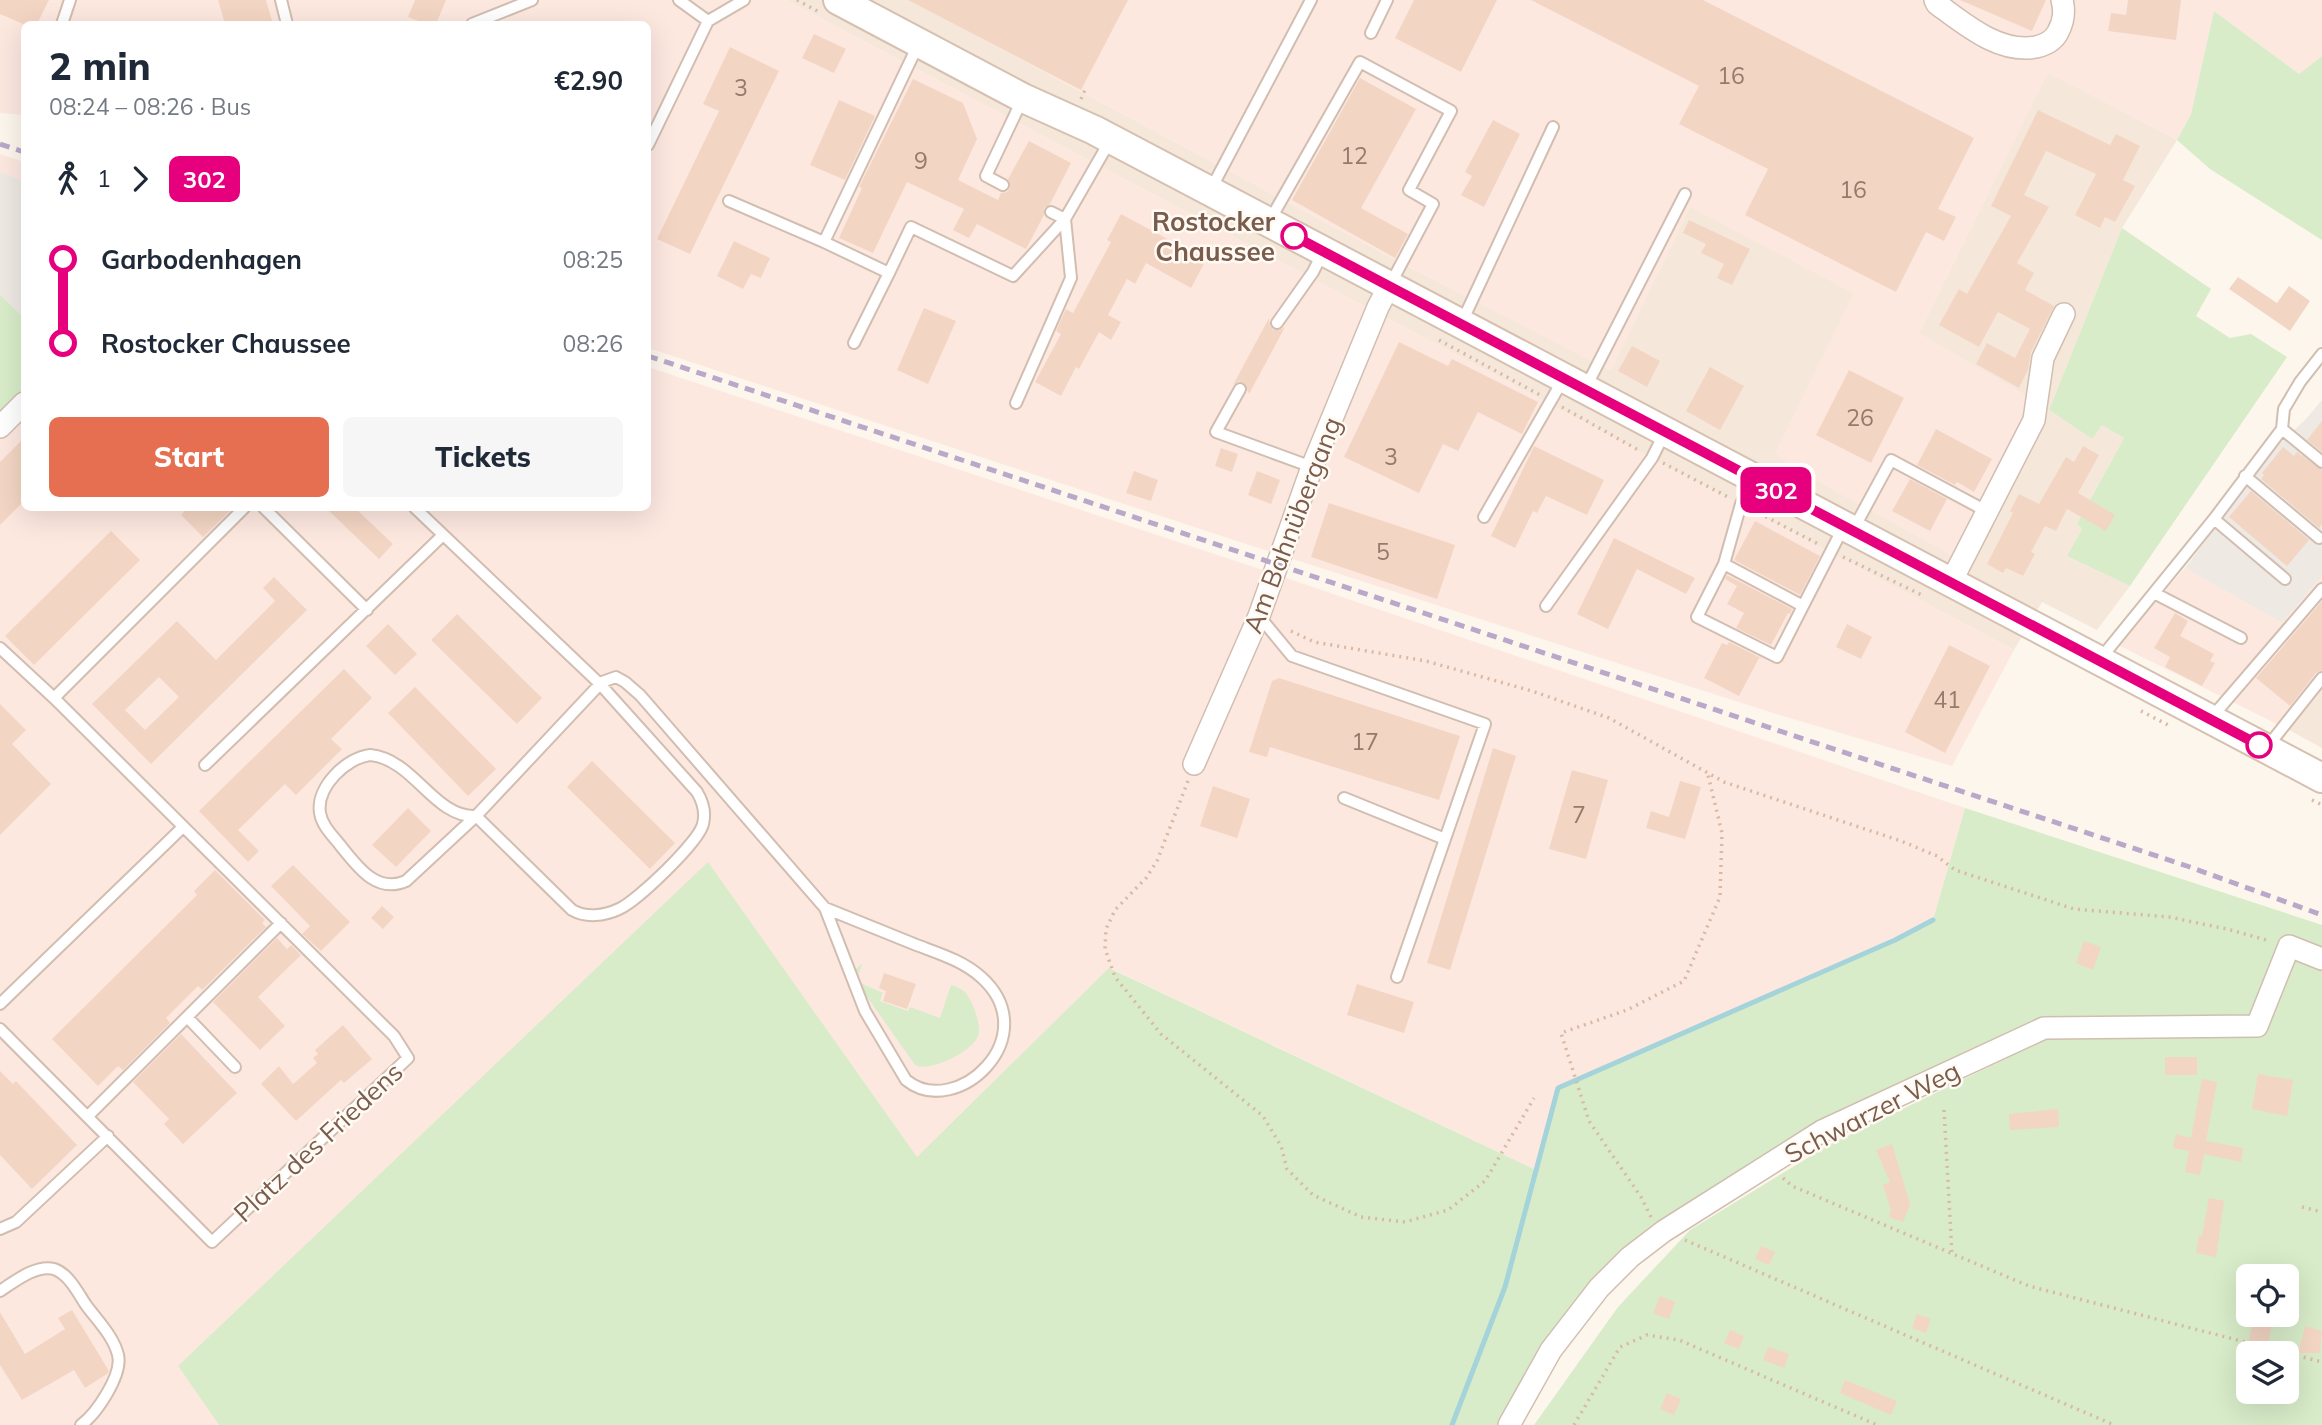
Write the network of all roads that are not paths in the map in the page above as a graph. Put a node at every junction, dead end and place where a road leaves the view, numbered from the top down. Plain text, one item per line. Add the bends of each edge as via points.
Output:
1 (70, 0) edge
2 (281, 0) edge
3 (532, 0) edge
4 (679, 0) edge
5 (744, 0) edge
6 (838, 0) edge
7 (1311, 0) edge
8 (1387, 0) edge
9 (1935, 0) edge
10 (2062, 0) edge
11 (63, 21) edge
12 (286, 21) edge
13 (480, 21) edge
14 (708, 21) junction
15 (1371, 33) dead end
16 (919, 42) junction
17 (1023, 98) junction
18 (1553, 127) dead end
19 (651, 139) edge
20 (1111, 139) junction
21 (1003, 185) dead end
22 (1210, 191) junction
23 (1685, 194) dead end
24 (729, 201) dead end
25 (1051, 212) dead end
26 (1065, 219) junction
27 (1269, 223) junction
28 (824, 242) junction
29 (1324, 252) junction
30 (889, 273) junction
31 (1389, 286) junction
32 (2064, 314) dead end
33 (1277, 323) dead end
34 (1461, 324) junction
35 (854, 343) dead end
36 (2322, 354) edge
37 (1574, 384) junction
38 (1240, 389) dead end
39 (1016, 403) dead end
40 (21, 406) edge
41 (0, 427) edge
42 (2282, 429) junction
43 (1665, 432) junction
44 (2322, 462) edge
45 (1312, 467) junction
46 (2245, 476) junction
47 (1753, 478) junction
48 (241, 511) edge
49 (267, 511) edge
50 (418, 511) edge
51 (1988, 512) junction
52 (1484, 517) dead end
53 (2214, 519) junction
54 (1849, 528) junction
55 (443, 535) junction
56 (2319, 538) dead end
57 (1724, 564) junction
58 (2285, 579) dead end
59 (1951, 582) junction
60 (2322, 589) edge
61 (2154, 593) junction
62 (1546, 606) dead end
63 (1803, 606) junction
64 (367, 610) junction
65 (1259, 616) junction
66 (2241, 638) dead end
67 (0, 648) edge
68 (2099, 660) junction
69 (2322, 678) edge
70 (600, 684) junction
71 (54, 698) junction
72 (2210, 719) junction
73 (2266, 748) junction
74 (1194, 764) road end
75 (205, 765) dead end
76 (2322, 778) edge
77 (1344, 798) dead end
78 (476, 816) junction
79 (183, 827) junction
80 (1445, 839) junction
81 (825, 908) junction
82 (281, 923) junction
83 (2322, 959) edge
84 (1397, 977) dead end
85 (0, 1004) edge
86 (187, 1017) junction
87 (0, 1029) edge
88 (235, 1067) dead end
89 (88, 1116) junction
90 (108, 1136) junction
91 (0, 1229) edge
92 (0, 1291) edge
93 (81, 1425) edge
94 (1509, 1425) edge

1 - 11 lane
2 - 12 lane
3 - 13 lane
4 - 14 lane
5 - 14 lane
6 - 16 main road
7 - 22 lane
8 - 15 lane
9 - 10 street via 1971,29 2023,49 2056,36 2063,22
14 - 19 lane
16 - 17 main road
16 - 28 lane
17 - 20 main road
17 - 21 lane via 986,176
18 - 34 lane
20 - 22 main road
20 - 26 lane
22 - 27 main road
23 - 37 lane
24 - 28 lane
25 - 26 lane
26 - 30 lane via 1013,276 911,227
26 - 39 lane via 1071,278
27 - 29 main road
27 - 31 lane via 1360,62 1451,110 1409,190 1433,204
28 - 30 lane
29 - 31 main road
29 - 33 lane
30 - 35 lane
31 - 34 main road
31 - 45 street, Am Bahnübergang
32 - 51 street via 2043,358 2034,420
34 - 37 main road
36 - 42 lane via 2284,409
37 - 43 main road
37 - 52 lane
38 - 45 lane via 1216,432
40 - 41 street
42 - 44 lane
42 - 46 lane
43 - 47 main road
43 - 62 lane via 1652,458
45 - 65 street, Am Bahnübergang
46 - 53 lane
46 - 56 lane
47 - 54 main road
47 - 57 lane
48 - 71 lane
49 - 64 lane
50 - 55 lane
51 - 54 lane via 1891,460
51 - 59 street
53 - 58 lane
53 - 61 lane
54 - 59 main road
54 - 63 lane
55 - 64 lane
55 - 70 lane
57 - 63 lane
57 - 63 lane via 1697,617 1777,657
59 - 68 main road
60 - 72 lane
61 - 66 lane
61 - 68 lane
64 - 75 lane
65 - 74 street, Am Bahnübergang
65 - 80 lane via 1292,656 1485,724
67 - 71 lane, Platz des Friedens
68 - 72 main road
69 - 73 lane
70 - 78 lane
70 - 78 lane via 697,792 704,823 694,842 626,906 584,915 572,910
70 - 81 lane via 619,678 640,695
71 - 79 lane, Platz des Friedens
72 - 73 main road
73 - 76 main road
77 - 80 lane
78 - 78 lane via 451,809 395,763 370,755 352,760 338,772 320,805 324,825 361,870 371,879 397,885
79 - 82 lane, Platz des Friedens
79 - 85 lane
80 - 84 lane
81 - 81 lane via 865,1011 906,1080 930,1091 947,1089 970,1079 992,1061 1005,1031 1000,1002 987,983 961,962
82 - 86 lane
82 - 90 lane, Platz des Friedens via 394,1036 408,1058 212,1242
83 - 94 street, Schwarzer Weg via 2288,946 2257,1026 2044,1028 1822,1131 1630,1257 1551,1350
86 - 88 lane
86 - 89 lane
87 - 89 lane, Platz des Friedens
89 - 90 lane, Platz des Friedens
90 - 91 lane via 16,1222
92 - 93 lane via 39,1269 53,1269 66,1276 111,1341 119,1357 116,1373 98,1409

